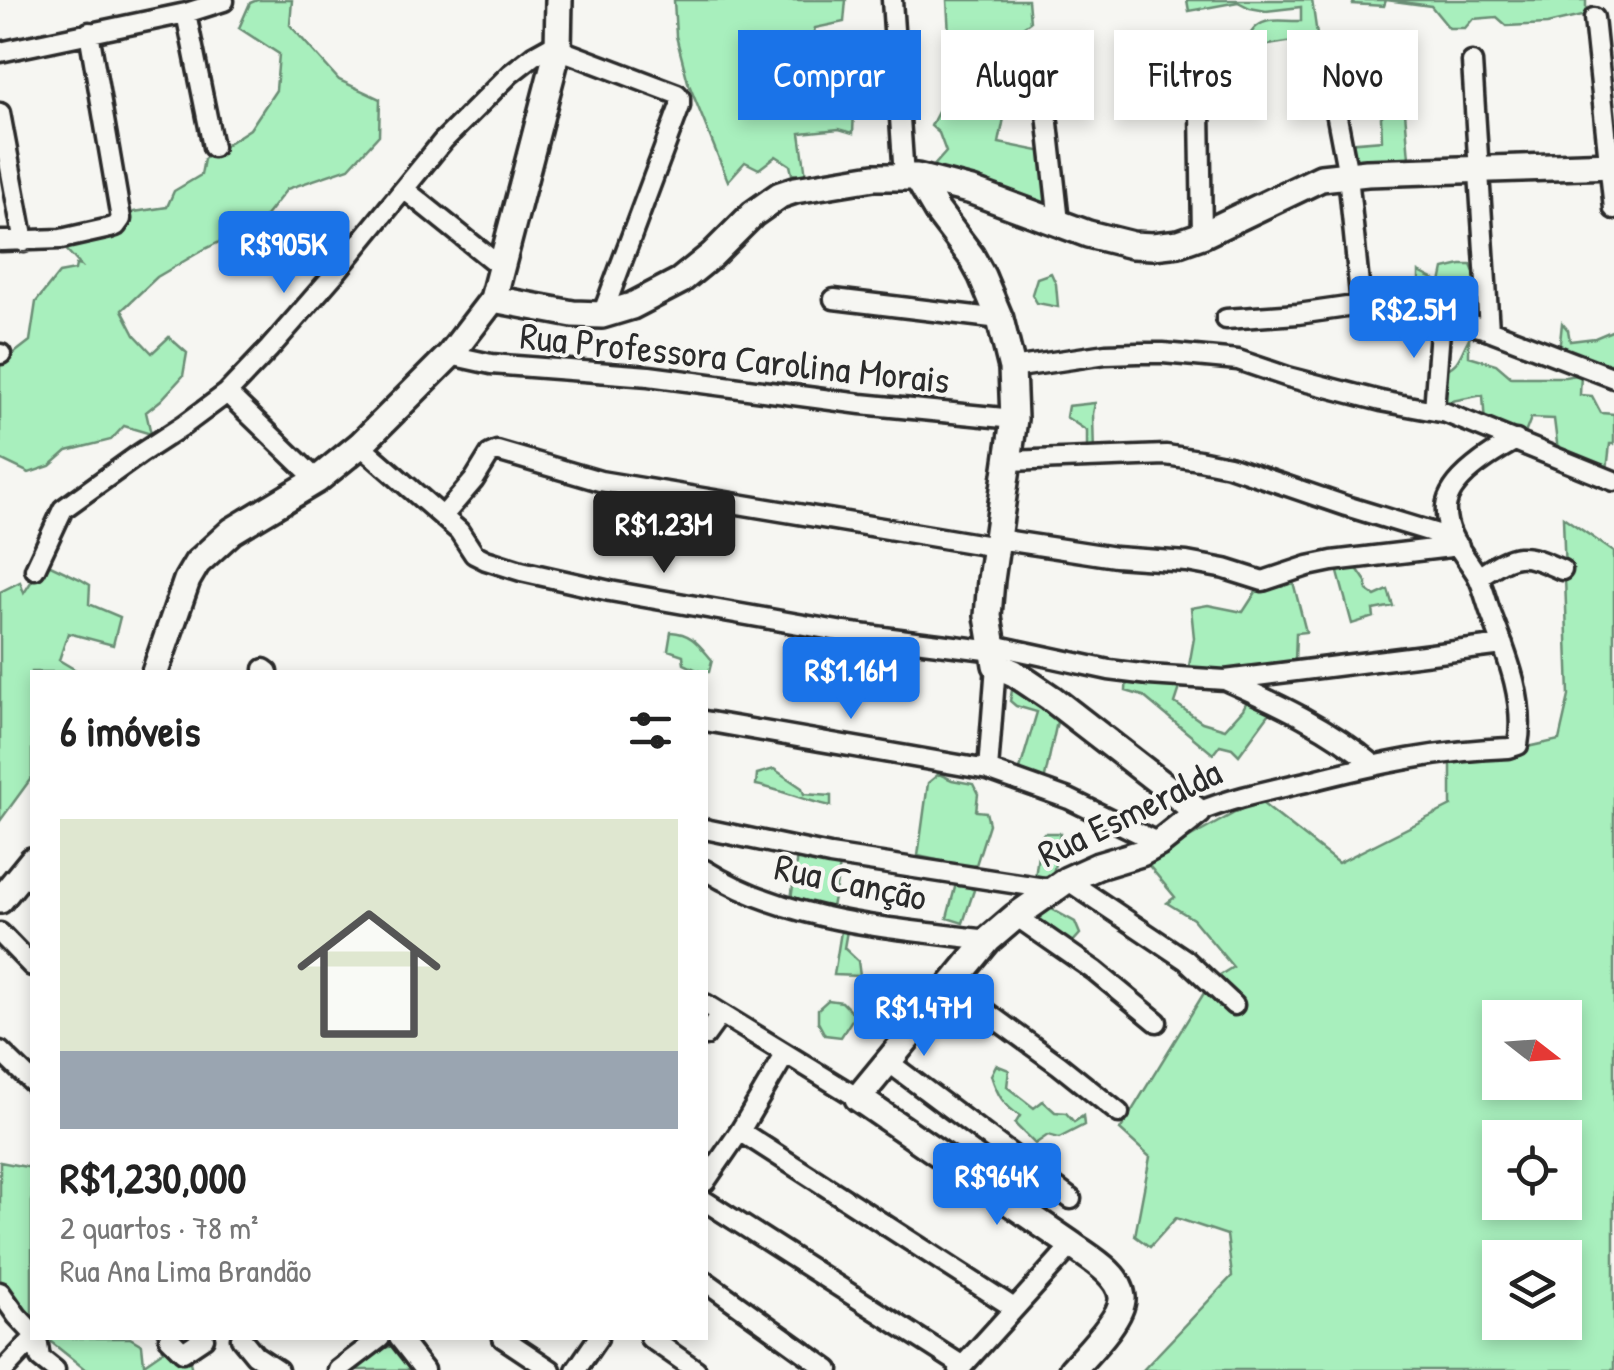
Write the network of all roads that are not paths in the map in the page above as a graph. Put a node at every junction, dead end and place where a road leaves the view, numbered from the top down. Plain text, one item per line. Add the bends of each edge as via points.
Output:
1 (559, 0) edge
2 (892, 0) edge
3 (224, 1) edge
4 (186, 13) junction
5 (1594, 18) dead end
6 (894, 30) edge
7 (88, 32) junction
8 (559, 45) junction
9 (0, 52) edge
10 (1472, 62) dead end
11 (0, 113) edge
12 (902, 120) edge
13 (1047, 120) edge
14 (1200, 120) edge
15 (1338, 120) edge
16 (2, 137) edge
17 (213, 146) dead end
18 (1611, 164) edge
19 (1479, 170) junction
20 (1348, 175) junction
21 (910, 177) junction
22 (404, 189) junction
23 (1614, 209) edge
24 (1058, 222) junction
25 (1202, 234) junction
26 (0, 241) edge
27 (24, 242) junction
28 (502, 268) junction
29 (834, 298) dead end
30 (493, 299) junction
31 (1361, 305) junction
32 (602, 315) junction
33 (1441, 317) junction
34 (1226, 318) dead end
35 (1000, 319) junction
36 (1489, 330) junction
37 (450, 354) junction
38 (1012, 368) junction
39 (1614, 378) edge
40 (226, 392) junction
41 (1434, 410) junction
42 (1014, 419) junction
43 (1516, 440) junction
44 (360, 445) junction
45 (1008, 461) junction
46 (318, 480) junction
47 (1614, 481) edge
48 (443, 516) junction
49 (1455, 542) junction
50 (997, 543) junction
51 (35, 569) dead end
52 (1562, 570) dead end
53 (1478, 577) junction
54 (1503, 645) junction
55 (994, 653) junction
56 (156, 670) edge
57 (1225, 680) junction
58 (708, 722) edge
59 (1374, 765) junction
60 (988, 770) junction
61 (1198, 812) junction
62 (708, 830) edge
63 (1158, 843) junction
64 (30, 864) edge
65 (708, 872) edge
66 (1059, 885) junction
67 (0, 900) edge
68 (1016, 916) junction
69 (0, 933) edge
70 (988, 940) junction
71 (30, 964) edge
72 (950, 986) junction
73 (1234, 1005) dead end
74 (713, 1009) edge
75 (1157, 1022) dead end
76 (0, 1051) edge
77 (785, 1055) junction
78 (888, 1061) junction
79 (30, 1079) edge
80 (858, 1098) junction
81 (1119, 1112) dead end
82 (740, 1130) junction
83 (708, 1178) edge
84 (1071, 1199) dead end
85 (708, 1203) edge
86 (1072, 1246) junction
87 (708, 1282) edge
88 (0, 1292) edge
89 (1014, 1308) junction
90 (30, 1332) edge
91 (30, 1340) edge
92 (35, 1340) edge
93 (201, 1340) edge
94 (243, 1340) edge
95 (377, 1340) edge
96 (401, 1340) edge
97 (506, 1340) edge
98 (597, 1340) edge
99 (653, 1340) edge
100 (175, 1344) edge
101 (961, 1368) edge
102 (4, 1370) edge
103 (55, 1370) edge
104 (278, 1370) edge
105 (338, 1370) edge
106 (424, 1370) edge
107 (551, 1370) edge
108 (576, 1370) edge
109 (696, 1370) edge
110 (829, 1370) edge
111 (1072, 1370) edge

1 - 8 street
2 - 6 street
3 - 4 street
4 - 7 street
4 - 17 street
5 - 18 street
7 - 9 street
7 - 27 street via 119,223
8 - 22 street via 510,74
8 - 28 street
8 - 32 street via 680,98
10 - 19 street
11 - 16 street
12 - 21 street
13 - 24 street
14 - 25 street
15 - 20 street
16 - 27 street
18 - 19 street
18 - 23 street
19 - 20 street
19 - 36 street
20 - 25 street via 1321,178
20 - 31 street
21 - 24 street
21 - 32 street via 846,180 780,195 680,281
21 - 35 street via 971,256
22 - 28 street
22 - 40 street
24 - 25 street via 1132,245 1179,244
26 - 27 street
28 - 30 street
29 - 35 street
30 - 32 street
30 - 37 street
31 - 33 street via 1395,304
31 - 34 street
33 - 36 street
33 - 41 street
35 - 38 street
36 - 39 street
37 - 42 street, Rua Professora Carolina Morais via 492,364
37 - 44 street
38 - 41 street via 1106,354 1238,360
38 - 42 street
40 - 46 street
40 - 51 street via 63,508
41 - 43 street
42 - 45 street
43 - 47 street
43 - 49 street via 1478,462 1452,492 1446,508
44 - 46 street
44 - 48 street
45 - 49 street via 1166,455 1199,460
45 - 50 street
46 - 56 street via 232,531 197,563
48 - 50 street via 496,451 600,481
48 - 55 street via 474,554 521,571
49 - 50 street via 1320,563 1264,582 1187,562
49 - 53 street
50 - 55 street via 988,616
52 - 53 street via 1522,556
53 - 54 street
54 - 57 street
54 - 59 street, Rua Esmeralda via 1522,726 1518,745
55 - 57 street
55 - 60 street
55 - 61 street
57 - 59 street via 1308,720
58 - 60 street
59 - 61 street, Rua Esmeralda
60 - 63 street via 1069,799
61 - 63 street, Rua Esmeralda
62 - 66 street via 830,855
63 - 66 street, Rua Esmeralda
64 - 67 street
65 - 70 street, Rua Canção via 820,916
66 - 68 street, Rua Esmeralda
66 - 73 street via 1186,960
68 - 70 street, Rua Esmeralda
68 - 75 street
69 - 71 street
70 - 72 street, Rua Esmeralda
72 - 78 street, Rua Esmeralda
72 - 81 street
74 - 77 street
76 - 79 street
77 - 80 street
77 - 82 street
78 - 80 street, Rua Esmeralda
78 - 84 street
80 - 86 street
82 - 83 street
82 - 89 street
85 - 101 street
86 - 89 street
86 - 111 street via 1102,1268 1122,1297 1113,1322
87 - 110 street
88 - 90 street
89 - 101 street
91 - 102 street
92 - 103 street via 40,1358
93 - 100 street via 185,1351
94 - 104 street
95 - 105 street
96 - 106 street
97 - 107 street
98 - 108 street
99 - 109 street

